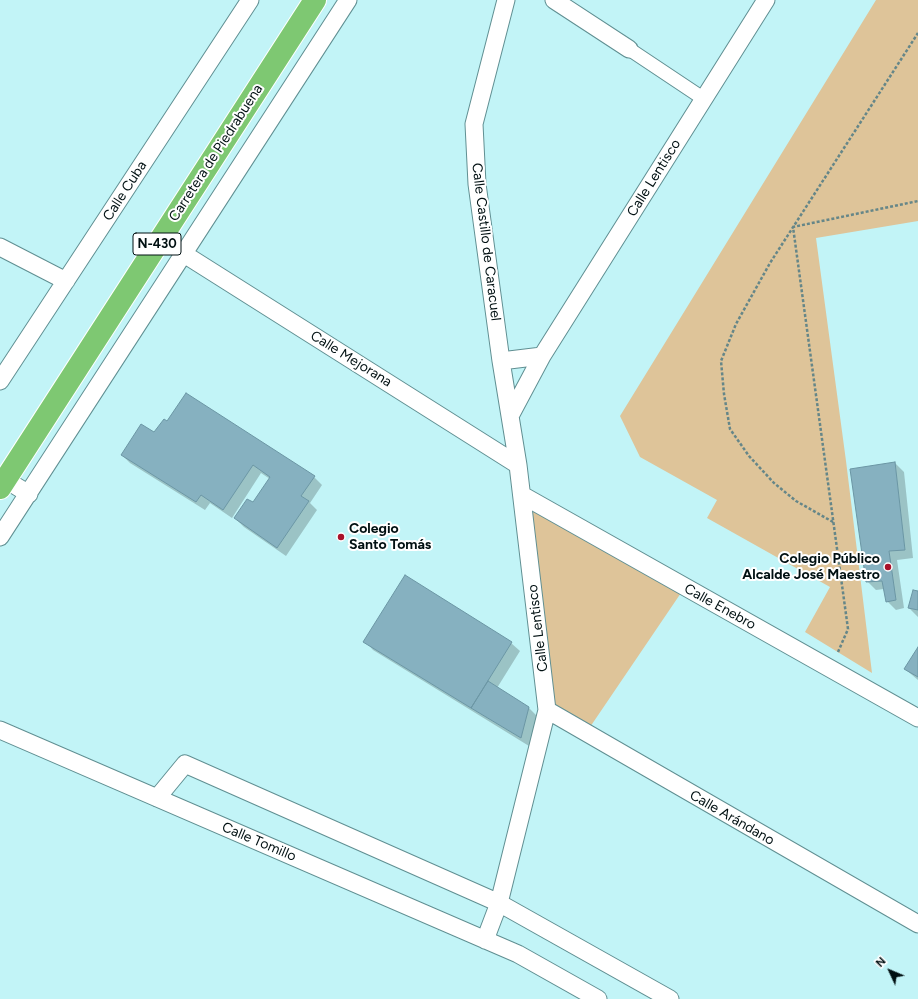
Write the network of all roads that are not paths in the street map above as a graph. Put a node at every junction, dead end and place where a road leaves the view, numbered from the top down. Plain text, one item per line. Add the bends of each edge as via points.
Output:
1 (250, 0) edge
2 (315, 0) edge
3 (347, 0) edge
4 (506, 0) edge
5 (554, 0) edge
6 (766, 0) edge
7 (629, 49) joint
8 (704, 99) junction
9 (223, 142) junction
10 (246, 156) junction
11 (0, 247) edge
12 (184, 254) junction
13 (66, 281) junction
14 (542, 356) junction
15 (83, 358) junction
16 (501, 361) junction
17 (106, 372) junction
18 (0, 381) edge
19 (510, 416) junction
20 (518, 465) junction
21 (3, 484) edge
22 (29, 494) junction
23 (522, 495) junction
24 (0, 537) edge
25 (547, 710) junction
26 (918, 718) edge
27 (0, 730) edge
28 (157, 798) junction
29 (499, 903) junction
30 (918, 924) edge
31 (485, 940) junction
32 (593, 998) edge
33 (670, 999) edge

1 - 13 street, Calle Cuba
2 - 9 highway, Carretera de Piedrabuena / N-430
3 - 10 street
4 - 16 street, Calle Castillo de Caracuel via 474,124 477,184
5 - 7 street
6 - 8 street, Calle Lentisco
7 - 8 street
8 - 14 street, Calle Lentisco
9 - 10 street
9 - 15 highway, Carretera de Piedrabuena / N-430
10 - 12 street
11 - 13 street
12 - 17 street
12 - 20 street, Calle Mejorana
13 - 18 street, Calle Cuba
14 - 16 street
14 - 19 street, Calle Lentisco
15 - 17 street
15 - 21 highway, Carretera de Piedrabuena / N-430
16 - 19 street, Calle Castillo de Caracuel
17 - 22 street
19 - 20 street, Calle Lentisco
20 - 23 street, Calle Lentisco
21 - 22 street
22 - 24 street
23 - 25 street, Calle Lentisco
23 - 26 street, Calle Enebro
25 - 29 street, Calle Lentisco
25 - 30 street, Calle Arándano
27 - 28 street, Calle Tomillo
28 - 29 street via 185,764
28 - 31 street, Calle Tomillo
29 - 31 street, Calle Lentisco
29 - 33 street
31 - 32 street, Calle Tomillo via 518,954

